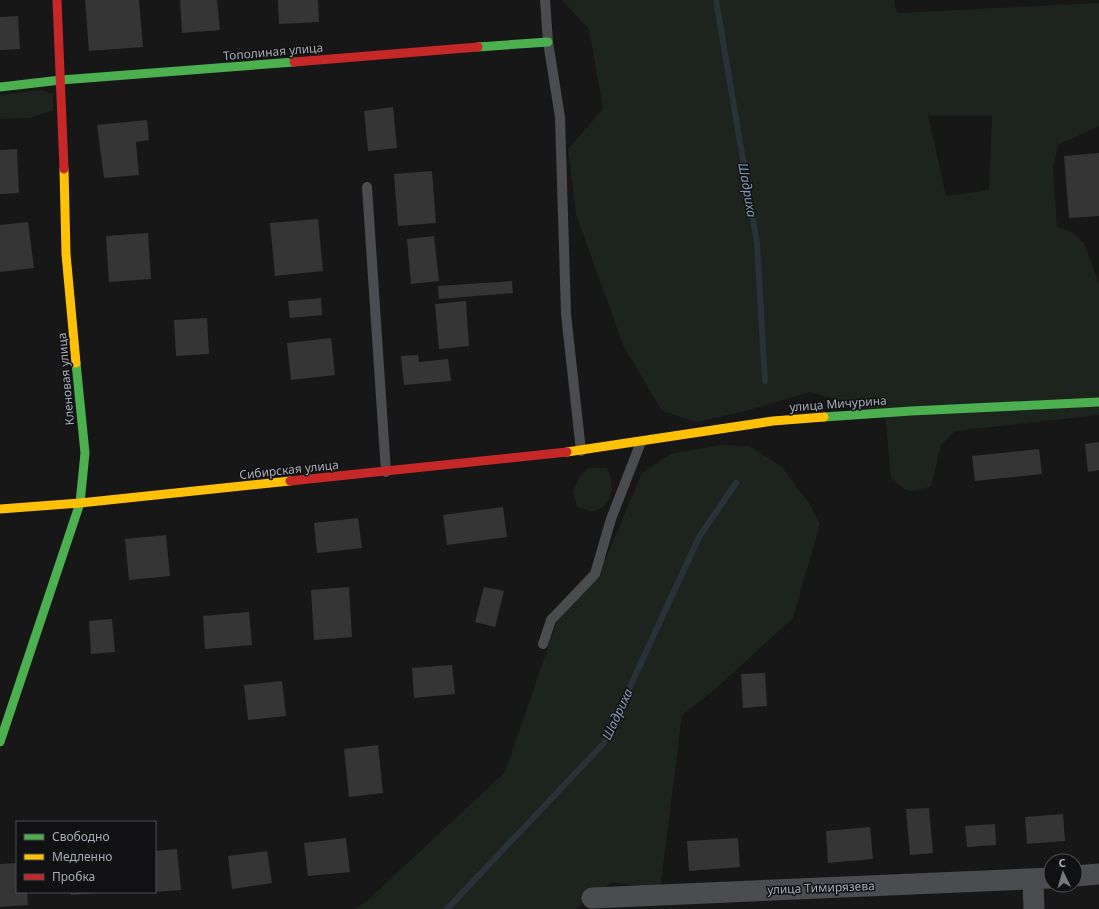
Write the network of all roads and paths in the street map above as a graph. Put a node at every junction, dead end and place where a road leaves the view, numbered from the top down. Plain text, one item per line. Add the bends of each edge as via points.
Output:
1 (57, 0) edge
2 (545, 0) edge
3 (548, 42) junction
4 (61, 80) junction
5 (0, 87) edge
6 (367, 187) dead end
7 (1099, 402) edge
8 (641, 442) junction
9 (581, 451) junction
10 (386, 472) junction
11 (80, 503) junction
12 (0, 509) edge
13 (543, 644) dead end
14 (0, 742) edge
15 (1099, 874) edge
16 (1083, 875) edge
17 (1042, 879) edge
18 (592, 898) dead end
19 (1034, 909) edge

1 - 4 street, Кленовая улица
2 - 3 lane
3 - 4 street, Тополиная улица
3 - 9 lane via 560,117 566,314
4 - 5 street, Тополиная улица
4 - 11 street, Кленовая улица via 66,254 85,453
6 - 10 lane
7 - 8 street, улица Мичурина via 773,421
8 - 9 street, улица Мичурина
8 - 13 lane via 611,519 595,574 551,620
9 - 10 street, Сибирская улица
10 - 11 street, Сибирская улица
11 - 12 street, Сибирская улица
11 - 14 street, Кленовая улица
15 - 16 street
17 - 18 street, улица Тимирязева
17 - 19 street

